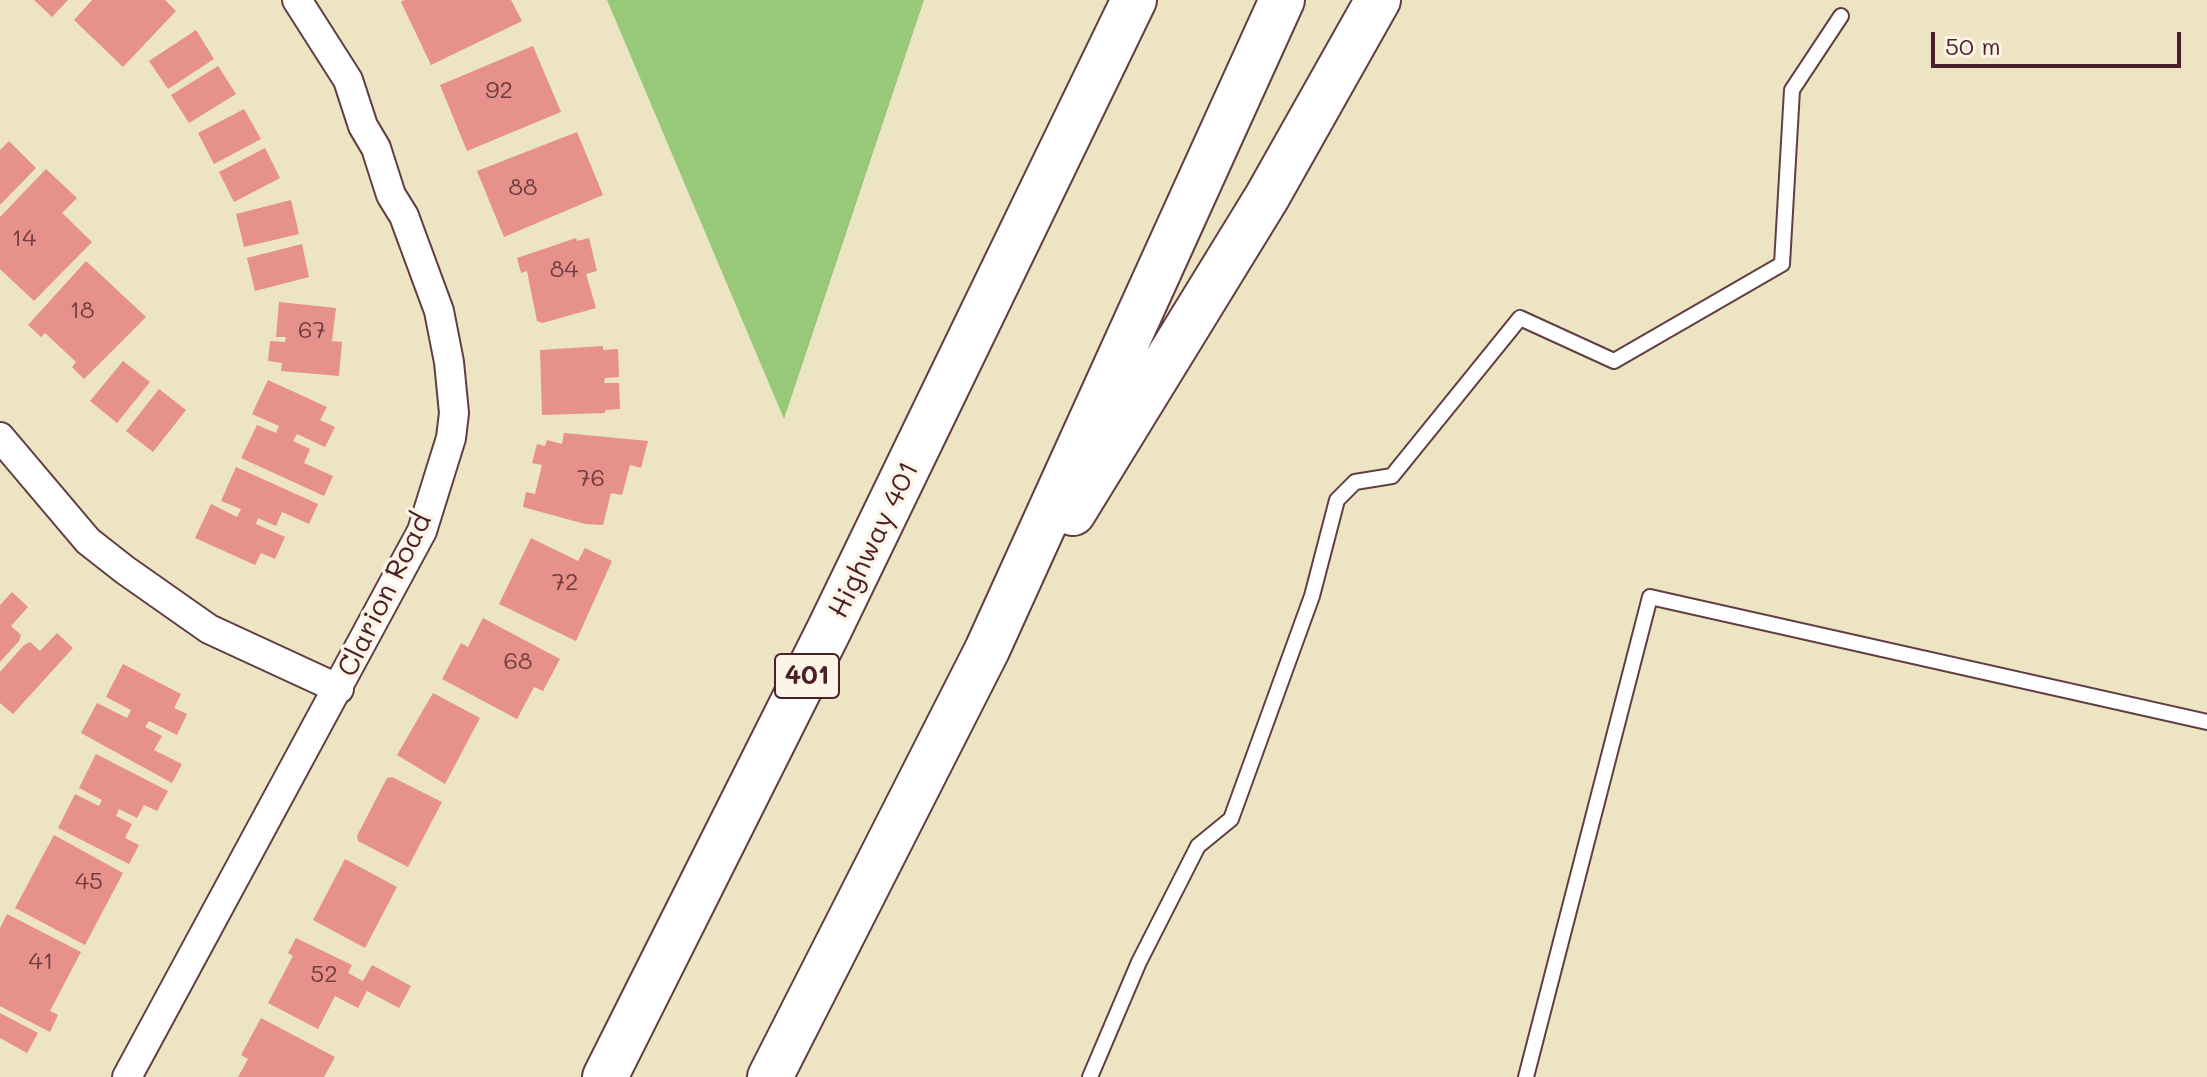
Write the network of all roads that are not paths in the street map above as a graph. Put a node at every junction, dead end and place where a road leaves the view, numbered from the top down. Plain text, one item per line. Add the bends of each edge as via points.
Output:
1 (297, 0) edge
2 (1134, 0) edge
3 (1282, 0) edge
4 (1378, 0) edge
5 (1841, 16) dead end
6 (0, 437) edge
7 (987, 650) junction
8 (339, 689) junction
9 (2207, 722) edge
10 (127, 1077) edge
11 (605, 1077) edge
12 (770, 1077) edge
13 (1090, 1077) edge
14 (1526, 1077) edge

1 - 8 street, Clarion Road via 348,80 391,195 404,216 439,311 454,413 422,531
2 - 11 highway, Highway 401 / 401 via 865,559
3 - 7 highway
4 - 7 highway via 1179,345
5 - 13 lane via 1792,90 1782,264 1614,361 1520,318 1392,476 1355,482 1337,500 1312,596 1231,819 1198,846 1139,962
6 - 8 street via 88,541 125,570 209,629
7 - 12 highway
8 - 10 street, Clarion Road
9 - 14 lane via 1650,597

